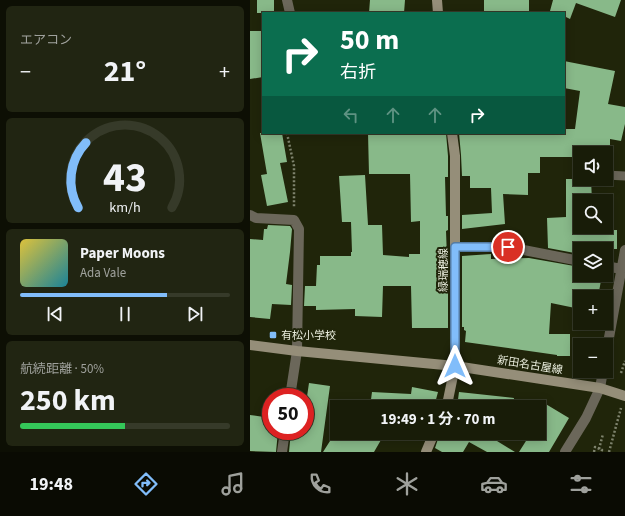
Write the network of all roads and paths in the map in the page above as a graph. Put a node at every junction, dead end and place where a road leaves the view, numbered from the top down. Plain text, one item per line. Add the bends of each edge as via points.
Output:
1 (288, 0) edge
2 (437, 0) edge
3 (290, 12) edge
4 (438, 12) edge
5 (287, 134) edge
6 (452, 134) edge
7 (613, 175) edge
8 (625, 176) edge
9 (250, 215) edge
10 (294, 220) junction
11 (455, 247) junction
12 (625, 250) edge
13 (573, 259) edge
14 (613, 267) edge
15 (621, 268) junction
16 (609, 338) edge
17 (250, 345) edge
18 (297, 351) junction
19 (625, 361) edge
20 (455, 366) junction
21 (622, 373) dead end
22 (602, 378) edge
23 (291, 388) edge
24 (600, 388) junction
25 (625, 396) edge
26 (448, 400) edge
27 (620, 411) dead end
28 (603, 434) dead end
29 (284, 440) edge
30 (431, 440) edge
31 (599, 449) junction
32 (282, 452) edge
33 (426, 452) edge
34 (565, 452) edge
35 (594, 452) edge
36 (601, 452) edge
37 (609, 452) edge

1 - 3 street
2 - 4 main road
5 - 10 path via 294,166
6 - 11 main road, 緑瑞穂線 via 455,156
7 - 8 lane
9 - 10 street via 256,218
10 - 18 street via 299,230
11 - 13 street via 508,247
11 - 20 main road, 緑瑞穂線
12 - 15 street
14 - 15 street
15 - 16 street
17 - 18 main road, 新田名古屋線
18 - 20 main road, 新田名古屋線
18 - 23 street
19 - 21 path
20 - 24 main road, 新田名古屋線
20 - 26 main road, 緑瑞穂線
22 - 24 street
24 - 25 main road, 新田名古屋線
24 - 34 street via 586,418
27 - 37 path
28 - 31 path
29 - 32 street
30 - 33 main road
31 - 35 path via 595,447
31 - 36 path

